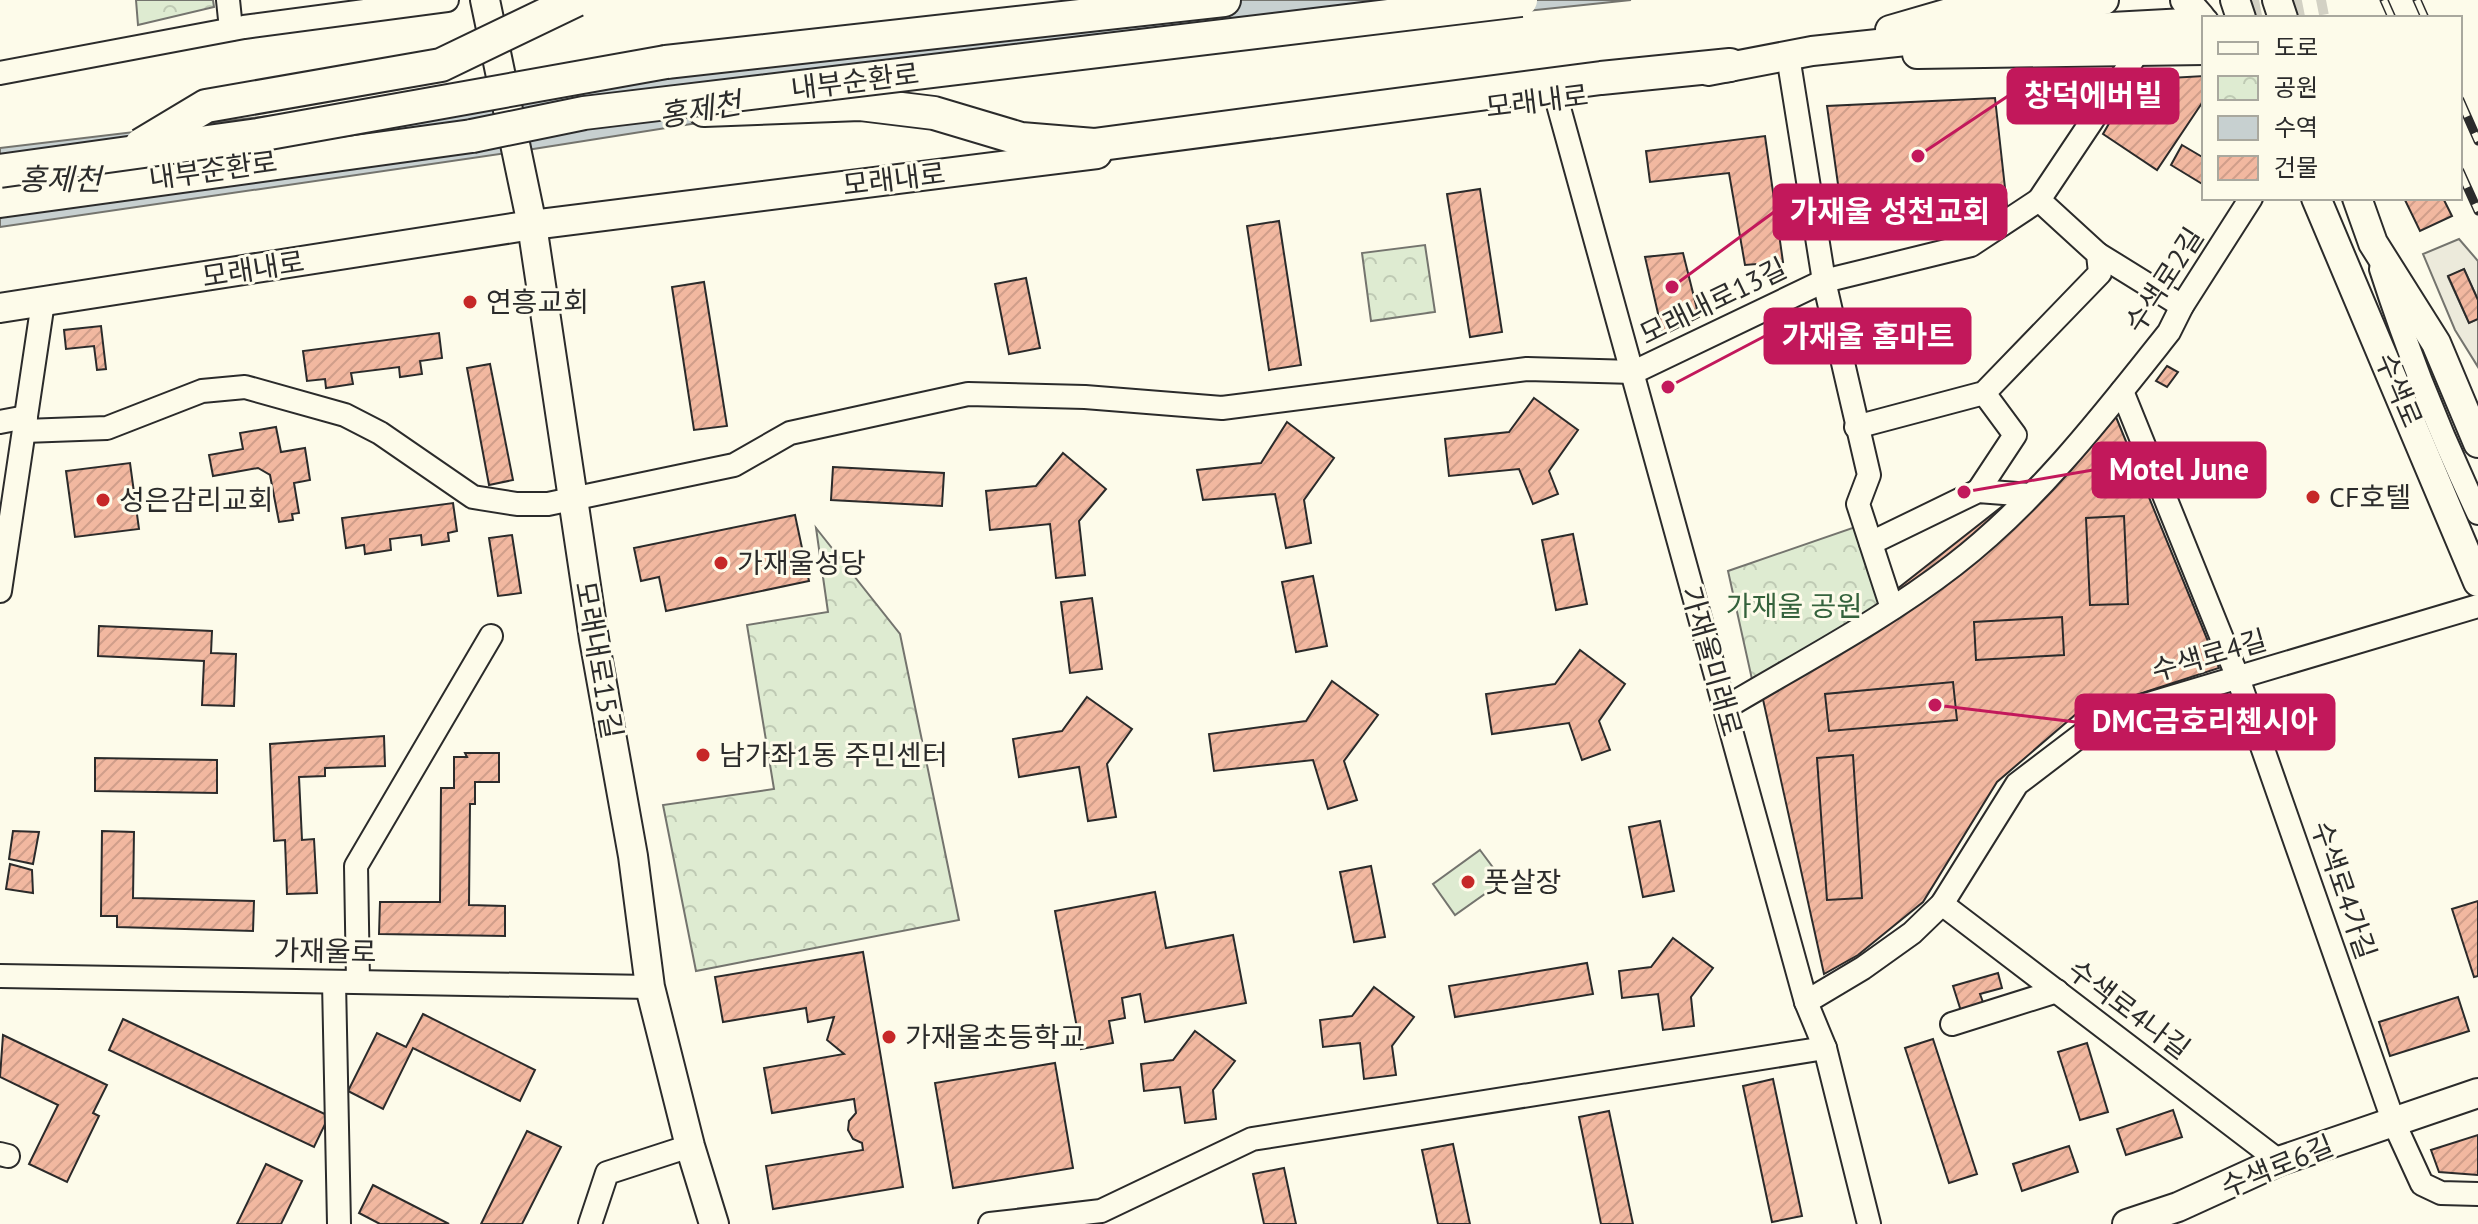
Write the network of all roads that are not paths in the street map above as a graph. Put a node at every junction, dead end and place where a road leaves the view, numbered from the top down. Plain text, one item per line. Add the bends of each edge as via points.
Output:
1 (228, 0) edge
2 (447, 0) edge
3 (576, 0) edge
4 (1224, 0) edge
5 (1521, 0) edge
6 (2104, 0) edge
7 (2185, 0) edge
8 (488, 13) edge
9 (2202, 22) edge
10 (231, 29) junction
11 (2193, 50) edge
12 (2138, 52) junction
13 (1800, 53) junction
14 (1730, 65) junction
15 (0, 73) edge
16 (1556, 97) junction
17 (584, 113) junction
18 (127, 153) junction
19 (0, 171) edge
20 (2039, 200) junction
21 (2250, 200) edge
22 (2317, 200) edge
23 (2358, 200) edge
24 (0, 201) edge
25 (532, 225) junction
26 (2373, 243) junction
27 (2098, 254) junction
28 (1824, 281) junction
29 (43, 302) junction
30 (2182, 306) junction
31 (0, 308) edge
32 (1634, 372) junction
33 (2122, 391) junction
34 (1984, 393) junction
35 (0, 422) edge
36 (25, 424) junction
37 (1856, 427) junction
38 (2478, 443) edge
39 (1978, 491) junction
40 (2442, 493) junction
41 (2030, 495) junction
42 (573, 498) junction
43 (6, 505) edge
44 (2478, 513) edge
45 (1871, 543) junction
46 (2478, 550) edge
47 (3, 555) edge
48 (2478, 582) edge
49 (0, 591) edge
50 (2478, 606) edge
51 (1892, 608) junction
52 (491, 636) dead end
53 (2238, 678) junction
54 (1725, 708) junction
55 (1942, 904) junction
56 (0, 976) edge
57 (334, 982) junction
58 (358, 982) junction
59 (650, 987) junction
60 (2057, 991) junction
61 (1806, 1002) junction
62 (1952, 1024) dead end
63 (1825, 1048) junction
64 (2478, 1093) edge
65 (2394, 1123) junction
66 (690, 1146) junction
67 (2279, 1161) junction
68 (2478, 1194) edge
69 (2180, 1215) edge
70 (339, 1224) edge
71 (590, 1224) edge
72 (714, 1224) edge
73 (990, 1224) edge
74 (1869, 1224) edge
75 (2127, 1224) edge

1 - 10 street
2 - 10 street
3 - 18 highway, bridge via 441,65 206,106
4 - 18 highway, 내부순환로, bridge via 666,62 258,135
5 - 17 highway, 내부순환로, bridge
6 - 13 main road via 1959,10
7 - 11 main road via 2201,24
8 - 25 main road, 모래내로15길, bridge
9 - 13 main road, 모래내로 via 1962,35
10 - 15 street
11 - 12 main road
12 - 13 main road
12 - 20 street, 모래내로13길
13 - 14 main road, 모래내로
13 - 28 street
14 - 16 main road, 모래내로 via 1653,88
14 - 17 highway, bridge via 1094,145 1021,139 934,113 860,104
16 - 25 main road, 모래내로 via 1175,149 1080,156
16 - 32 street, 가재울미래로
17 - 24 highway, 내부순환로, bridge via 472,136
18 - 19 highway, 내부순환로, bridge
20 - 27 street
20 - 28 street, 모래내로13길 via 1971,245
21 - 30 street, 수색로2길
22 - 40 main road, 수색로
23 - 26 main road, 수색로
25 - 29 main road, 모래내로
25 - 42 main road, 모래내로15길
26 - 38 main road, 수색로 via 2436,343
26 - 44 street via 2407,352
27 - 30 street
27 - 34 street via 2100,273
28 - 32 street, 모래내로13길
28 - 37 street
29 - 31 main road, 모래내로
29 - 36 street
30 - 33 street, 수색로2길 via 2169,332
32 - 42 street via 1527,369 1222,408 968,394 790,433 734,465
32 - 54 street, 가재울미래로
33 - 41 street, 수색로2길
33 - 53 street
34 - 37 street
34 - 39 street via 2015,435
35 - 36 street
36 - 42 street via 107,428 202,391 245,387 345,415 473,497 517,504
36 - 43 street
37 - 45 street via 1869,475 1858,504
39 - 41 street
39 - 45 street
40 - 46 street
40 - 48 main road, 수색로
41 - 51 street, 수색로2길 via 1954,565
42 - 59 main road, 모래내로15길
43 - 47 street
45 - 51 street
47 - 49 street
50 - 53 street, 수색로4길
51 - 54 street, 수색로2길
52 - 58 street via 356,866
53 - 55 street, 수색로4길 via 2105,717 2017,784
53 - 65 street, 수색로4가길
54 - 61 street, 가재울미래로
55 - 60 street, 수색로4나길
55 - 61 street, 수색로4길 via 1912,933
56 - 57 street, 가재울로
57 - 58 street, 가재울로
57 - 70 street
58 - 59 street, 가재울로
59 - 66 main road, 모래내로15길
60 - 62 street
60 - 67 street, 수색로4나길
61 - 63 street, 가재울미래로
63 - 73 street via 1252,1139 1101,1211
63 - 74 street, 가재울미래로
64 - 65 main road, 수색로6길
65 - 67 main road, 수색로6길
65 - 68 street via 2422,1184 2441,1193
66 - 71 street via 607,1173
66 - 72 main road, 모래내로15길
67 - 69 main road, 수색로6길
69 - 75 main road

